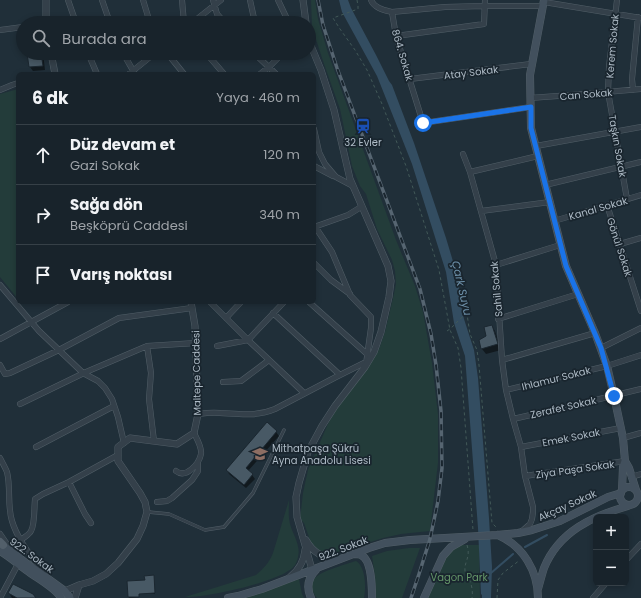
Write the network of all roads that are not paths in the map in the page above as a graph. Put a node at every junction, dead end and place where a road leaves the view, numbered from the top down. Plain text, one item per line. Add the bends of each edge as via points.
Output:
1 (46, 0) edge
2 (68, 0) edge
3 (102, 0) edge
4 (143, 0) edge
5 (182, 0) edge
6 (221, 0) edge
7 (250, 0) edge
8 (278, 0) edge
9 (304, 0) edge
10 (371, 0) edge
11 (444, 0) edge
12 (617, 0) edge
13 (214, 3) edge
14 (484, 3) edge
15 (544, 3) edge
16 (445, 7) junction
17 (392, 12) junction
18 (615, 13) junction
19 (46, 16) edge
20 (74, 16) edge
21 (108, 16) edge
22 (148, 16) edge
23 (183, 16) edge
24 (200, 16) edge
25 (219, 16) edge
26 (253, 16) edge
27 (286, 16) edge
28 (305, 16) edge
29 (640, 18) edge
30 (16, 27) edge
31 (0, 30) edge
32 (396, 36) junction
33 (316, 58) edge
34 (52, 60) edge
35 (91, 60) edge
36 (126, 60) edge
37 (147, 60) edge
38 (173, 60) edge
39 (212, 60) edge
40 (276, 60) edge
41 (263, 62) edge
42 (531, 64) junction
43 (269, 67) junction
44 (54, 72) edge
45 (96, 72) edge
46 (132, 72) edge
47 (133, 72) edge
48 (182, 72) edge
49 (222, 72) edge
50 (263, 72) edge
51 (274, 72) edge
52 (410, 80) junction
53 (16, 84) edge
54 (641, 89) edge
55 (0, 90) edge
56 (633, 90) junction
57 (608, 92) junction
58 (530, 98) junction
59 (531, 107) junction
60 (641, 127) edge
61 (615, 132) junction
62 (316, 138) edge
63 (536, 146) junction
64 (463, 154) dead end
65 (538, 156) junction
66 (641, 162) edge
67 (621, 166) junction
68 (316, 167) edge
69 (470, 172) junction
70 (336, 177) junction
71 (546, 184) junction
72 (353, 186) junction
73 (641, 195) edge
74 (627, 199) junction
75 (550, 202) junction
76 (607, 205) junction
77 (361, 207) junction
78 (481, 211) junction
79 (554, 220) junction
80 (316, 225) edge
81 (316, 229) edge
82 (641, 238) edge
83 (620, 244) junction
84 (560, 245) junction
85 (496, 265) junction
86 (316, 267) edge
87 (0, 285) edge
88 (578, 294) junction
89 (350, 295) junction
90 (639, 298) edge
91 (64, 304) edge
92 (212, 304) edge
93 (239, 304) edge
94 (282, 304) edge
95 (311, 304) edge
96 (192, 305) edge
97 (641, 311) edge
98 (273, 313) junction
99 (226, 318) junction
100 (498, 318) junction
101 (30, 322) junction
102 (641, 328) edge
103 (595, 332) junction
104 (0, 339) edge
105 (248, 340) junction
106 (196, 343) junction
107 (147, 346) junction
108 (217, 346) dead end
109 (601, 348) junction
110 (59, 350) junction
111 (367, 354) junction
112 (641, 355) edge
113 (269, 360) junction
114 (502, 360) junction
115 (366, 364) junction
116 (0, 365) edge
117 (607, 366) junction
118 (83, 373) junction
119 (340, 375) junction
120 (223, 382) dead end
121 (641, 389) edge
122 (506, 390) junction
123 (304, 393) junction
124 (614, 396) junction
125 (20, 404) dead end
126 (114, 406) junction
127 (198, 414) junction
128 (513, 419) junction
129 (621, 428) junction
130 (284, 430) dead end
131 (194, 433) junction
132 (641, 433) edge
133 (623, 438) junction
134 (154, 441) junction
135 (124, 443) junction
136 (36, 447) dead end
137 (521, 447) junction
138 (118, 455) junction
139 (0, 458) edge
140 (625, 461) junction
141 (198, 462) junction
142 (176, 471) dead end
143 (641, 474) edge
144 (525, 476) junction
145 (632, 477) junction
146 (69, 482) junction
147 (621, 491) junction
148 (638, 492) edge
149 (158, 502) dead end
150 (630, 505) junction
151 (641, 506) edge
152 (147, 512) junction
153 (91, 523) dead end
154 (299, 526) junction
155 (497, 532) junction
156 (520, 532) junction
157 (0, 534) edge
158 (472, 535) junction
159 (21, 540) junction
160 (641, 544) edge
161 (1, 546) edge
162 (305, 546) junction
163 (13, 552) junction
164 (354, 554) junction
165 (629, 557) edge
166 (340, 559) junction
167 (18, 564) junction
168 (311, 573) junction
169 (46, 577) junction
170 (285, 580) junction
171 (79, 585) junction
172 (603, 586) edge
173 (538, 588) junction
174 (65, 591) junction
175 (0, 598) edge
176 (61, 598) edge
177 (70, 598) edge
178 (75, 598) edge
179 (228, 598) edge
180 (311, 598) edge
181 (372, 598) edge
182 (424, 598) edge
183 (538, 598) edge
184 (593, 598) edge

1 - 19 street
2 - 20 street
3 - 21 street
4 - 22 street
5 - 23 street
6 - 13 street
7 - 26 street
8 - 27 street
9 - 28 street
10 - 17 street via 372,4 379,8
11 - 16 street
12 - 18 street, Kerem Sokak
13 - 24 street
13 - 25 street
14 - 15 street
14 - 16 street
14 - 32 street via 484,24
15 - 18 street
15 - 42 main road
16 - 17 street
17 - 32 street, 864. Sokak
18 - 29 street
18 - 57 street, Kerem Sokak
29 - 56 street via 632,79
30 - 31 street
32 - 52 street, 864. Sokak
33 - 72 street via 334,110
34 - 44 street
35 - 45 street
36 - 46 street
37 - 47 street
38 - 48 street
39 - 49 street
40 - 43 street
41 - 43 street
42 - 52 street, Atay Sokak
42 - 58 main road
43 - 50 street
43 - 51 street
52 - 59 street, 864. Sokak via 423,123
53 - 55 street
54 - 56 street, Can Sokak
56 - 57 street, Can Sokak
57 - 58 street, Can Sokak
57 - 61 street, Taşkın Sokak
58 - 59 main road
59 - 63 main road via 531,128
60 - 61 street
61 - 63 street
61 - 67 street, Taşkın Sokak
62 - 70 street via 325,164
63 - 65 main road
64 - 69 street, Sahil Sokak
65 - 69 street
65 - 71 main road
66 - 67 street
67 - 71 street
67 - 74 street, Taşkın Sokak
68 - 70 street
69 - 78 street, Sahil Sokak
70 - 72 street
71 - 75 main road
72 - 77 street
73 - 74 street, Kanal Sokak
74 - 76 street, Kanal Sokak
75 - 78 street
75 - 79 main road
76 - 79 street, Kanal Sokak
76 - 83 street, Gönül Sokak
77 - 80 street via 348,215
77 - 115 street via 388,266 391,281 381,332 374,352
78 - 85 street, Sahil Sokak
79 - 84 main road
81 - 89 street via 332,252
82 - 83 street
83 - 90 street, Gönül Sokak
84 - 85 street
84 - 88 main road
85 - 100 street, Sahil Sokak
86 - 89 street
87 - 101 street
88 - 100 street
88 - 103 main road
89 - 111 street via 371,317
90 - 97 street, Gönül Sokak
91 - 101 street
92 - 99 street
93 - 99 street
94 - 98 street
95 - 111 street
96 - 106 street, Maltepe Caddesi
96 - 110 street via 118,318
98 - 105 street
98 - 119 street
99 - 105 street
100 - 114 street, Sahil Sokak
101 - 104 street
101 - 110 street
102 - 109 street
103 - 109 main road
103 - 114 street
105 - 108 street
105 - 113 street
106 - 107 street
106 - 127 street, Maltepe Caddesi
107 - 118 street
107 - 134 street via 151,373 149,399
109 - 117 main road
110 - 116 street via 10,373 5,374
110 - 118 street
111 - 115 street
112 - 117 street, Ihlamur Sokak
113 - 120 street via 241,381
113 - 123 street
114 - 122 street, Sahil Sokak
115 - 119 street
115 - 154 street via 335,406 308,452 296,497
117 - 122 street, Ihlamur Sokak
117 - 124 main road
118 - 125 street
118 - 126 street via 105,388
119 - 123 street
121 - 124 street, Zerafet Sokak
122 - 128 street, Sahil Sokak
123 - 127 street via 266,413
124 - 128 street, Zerafet Sokak
124 - 129 main road
126 - 135 street
126 - 136 street
127 - 131 street, Maltepe Caddesi
128 - 137 street, Sahil Sokak
129 - 133 main road
129 - 137 street, Emek Sokak
130 - 152 lane via 253,493 224,527 205,530 169,514
131 - 134 street via 177,444
131 - 141 street via 201,453
132 - 133 street
133 - 140 main road
134 - 135 street via 130,438
135 - 138 street via 118,447
137 - 144 street, Sahil Sokak
138 - 146 street
138 - 152 street via 118,461 145,502
139 - 159 street via 6,471 12,521
140 - 144 street, Ziya Paşa Sokak
140 - 145 main road
140 - 147 main road
141 - 142 street via 185,474
141 - 149 street via 198,471 192,480 172,498
143 - 145 street
144 - 156 street, Sahil Sokak via 533,512 530,524
145 - 148 main road
146 - 153 street
146 - 159 street via 35,499 32,531
147 - 148 main road via 629,487
147 - 150 main road via 621,501
147 - 156 main road, Akçay Sokak via 553,524
148 - 150 main road via 637,502
150 - 151 main road
150 - 173 main road via 595,517 565,537 547,562
152 - 171 street via 137,539 118,563 106,574
154 - 162 street
154 - 166 street via 312,550 321,556
155 - 156 main road, Akçay Sokak
155 - 158 main road, 922. Sokak
155 - 173 main road via 523,553 530,564
157 - 163 street
158 - 164 main road, 922. Sokak via 389,543
158 - 182 main road, 922. Sokak via 446,551
159 - 169 street
160 - 165 street
161 - 163 main road, 922. Sokak
161 - 167 main road
162 - 168 street
162 - 170 street via 301,565
163 - 169 main road, 922. Sokak
164 - 166 main road, 922. Sokak
164 - 181 main road via 363,556 368,565
166 - 168 main road, 922. Sokak
167 - 175 street
167 - 176 main road via 48,585
168 - 170 main road, 922. Sokak
168 - 180 main road via 308,588
169 - 174 main road, 922. Sokak
170 - 179 main road, 922. Sokak
171 - 174 street
171 - 178 street
172 - 184 street
173 - 183 main road
174 - 177 main road, 922. Sokak

